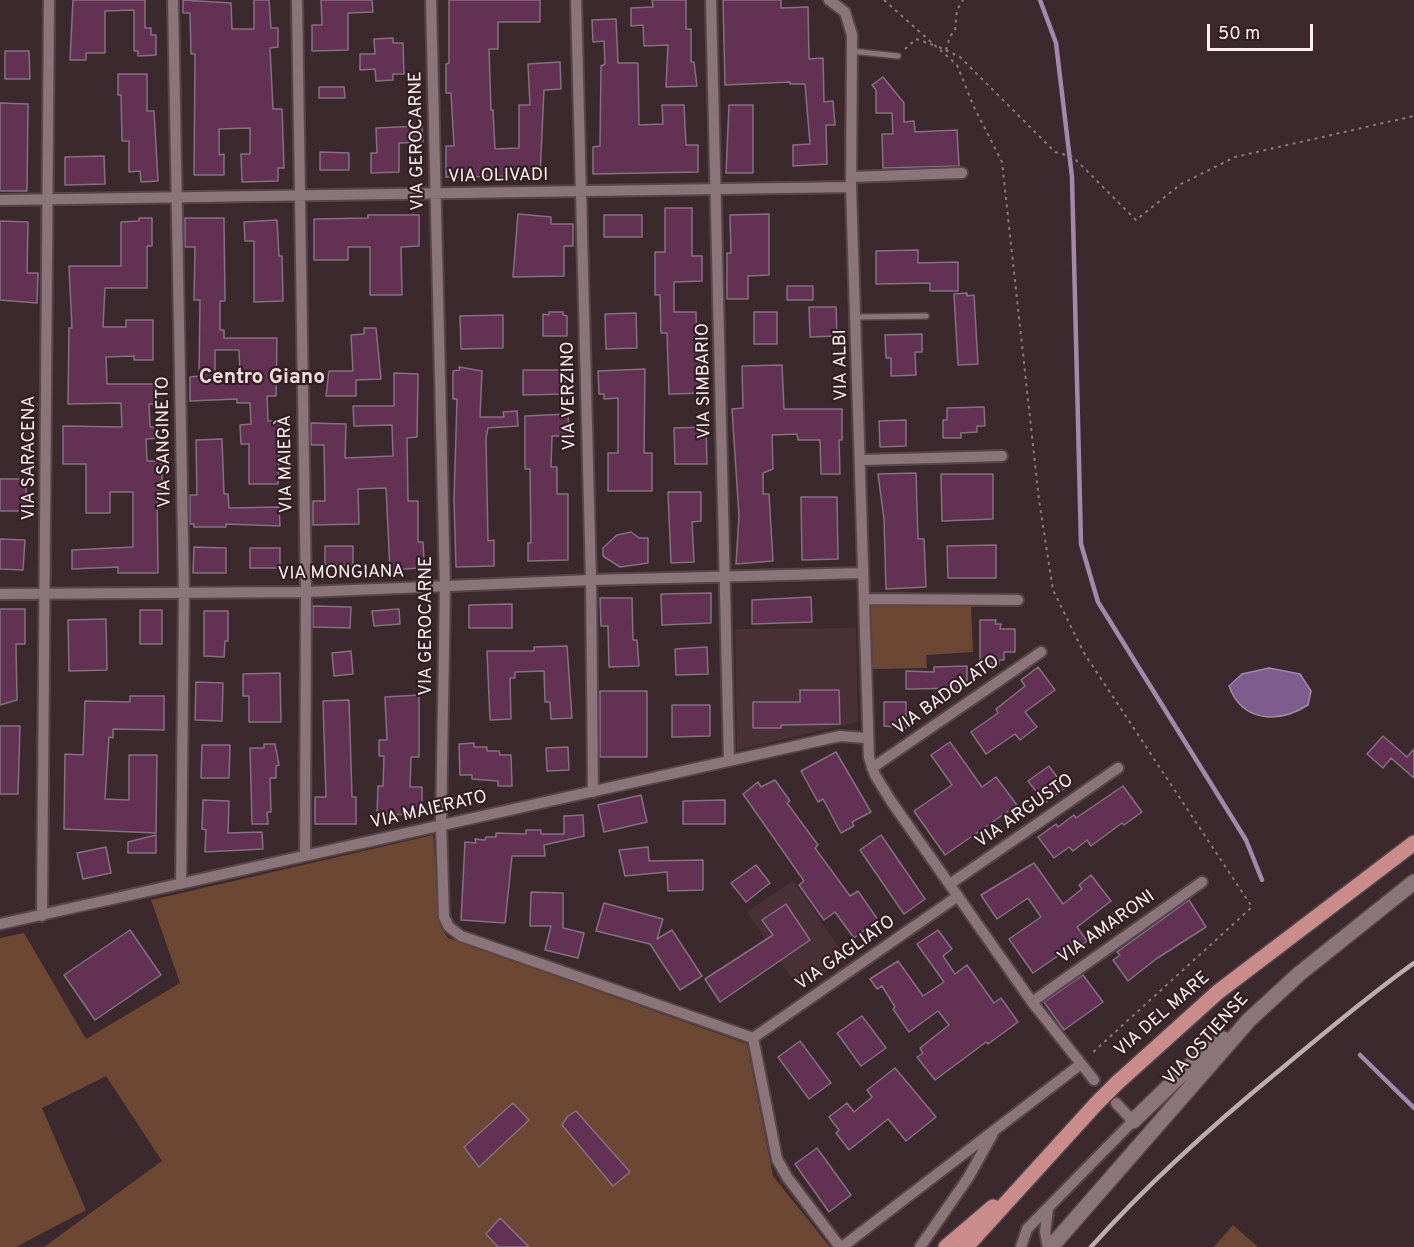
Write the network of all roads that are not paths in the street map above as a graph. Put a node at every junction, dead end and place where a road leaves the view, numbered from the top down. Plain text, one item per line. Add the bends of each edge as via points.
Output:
1 (49, 0) edge
2 (173, 0) edge
3 (297, 0) edge
4 (431, 0) edge
5 (576, 0) edge
6 (711, 0) edge
7 (830, 0) edge
8 (851, 51) junction
9 (898, 56) road end
10 (962, 173) dead end
11 (852, 182) junction
12 (716, 188) junction
13 (582, 193) junction
14 (436, 195) junction
15 (300, 197) junction
16 (178, 199) junction
17 (0, 200) edge
18 (47, 200) junction
19 (926, 316) dead end
20 (857, 317) junction
21 (1002, 456) dead end
22 (861, 460) junction
23 (863, 573) junction
24 (726, 578) junction
25 (591, 580) junction
26 (446, 588) junction
27 (46, 592) junction
28 (184, 592) junction
29 (306, 592) junction
30 (0, 594) edge
31 (864, 599) junction
32 (1018, 600) dead end
33 (1041, 652) dead end
34 (866, 738) junction
35 (729, 761) junction
36 (872, 768) junction
37 (1118, 768) dead end
38 (592, 792) junction
39 (441, 825) junction
40 (1414, 843) edge
41 (305, 855) junction
42 (1202, 882) dead end
43 (1414, 882) edge
44 (181, 884) junction
45 (950, 884) junction
46 (958, 896) junction
47 (42, 916) junction
48 (0, 924) edge
49 (1032, 1002) junction
50 (1249, 1020) junction
51 (753, 1038) junction
52 (1081, 1064) junction
53 (1094, 1080) dead end
54 (1116, 1102) dead end
55 (1133, 1120) junction
56 (994, 1132) junction
57 (1020, 1188) junction
58 (1048, 1209) junction
59 (841, 1247) edge
60 (920, 1247) edge
61 (946, 1247) edge
62 (966, 1247) edge
63 (1021, 1247) edge
64 (1049, 1247) edge

1 - 18 street, VIA SARACENA
2 - 16 street, VIA SANGINETO
3 - 15 street, VIA MAIERÀ
4 - 14 street, VIA GEROCARNE
5 - 13 street, VIA VERZINO
6 - 12 street, VIA SIMBARIO
7 - 8 street, VIA ALBI via 848,17
8 - 9 lane
8 - 11 street, VIA ALBI
10 - 11 street, VIA OLIVADI
11 - 12 street, VIA OLIVADI
11 - 20 street, VIA ALBI
12 - 13 street, VIA OLIVADI
12 - 24 street, VIA SIMBARIO
13 - 14 street, VIA OLIVADI
13 - 25 street, VIA VERZINO
14 - 15 street, VIA OLIVADI
14 - 26 street, VIA GEROCARNE
15 - 16 street, VIA OLIVADI
15 - 29 street, VIA MAIERÀ
16 - 18 street, VIA OLIVADI
16 - 28 street, VIA SANGINETO
17 - 18 street, VIA OLIVADI
18 - 27 street, VIA SARACENA
19 - 20 lane
20 - 22 street, VIA ALBI
21 - 22 street
22 - 23 street, VIA ALBI
23 - 24 street, VIA MONGIANA
23 - 31 street, VIA ALBI
24 - 25 street, VIA MONGIANA
24 - 35 street, VIA SIMBARIO
25 - 26 street, VIA MONGIANA
25 - 38 street, VIA VERZINO
26 - 29 street, VIA MONGIANA
26 - 39 street, VIA GEROCARNE
27 - 28 street, VIA MONGIANA
27 - 30 street, VIA MONGIANA
27 - 47 street, VIA SARACENA
28 - 29 street, VIA MONGIANA
28 - 44 street, VIA SANGINETO
29 - 41 street, VIA MAIERÀ
31 - 32 street
31 - 34 street, VIA ALBI
33 - 36 street, VIA BADOLATO
34 - 35 street, VIA MAIERATO via 840,736
34 - 36 street, VIA ALBI
35 - 38 street, VIA MAIERATO
36 - 45 street, VIA ALBI
37 - 45 street, VIA ARGUSTO
38 - 39 street, VIA MAIERATO
39 - 41 street, VIA MAIERATO
39 - 51 street, VIA GEROCARNE via 444,917 457,934
40 - 57 main road, VIA DEL MARE, bridge via 1166,1036 1096,1104
41 - 44 street, VIA MAIERATO
42 - 49 street, VIA AMARONI
43 - 50 main road, VIA OSTIENSE via 1307,967
44 - 47 street, VIA MAIERATO
45 - 46 street, VIA ALBI
46 - 49 street, VIA ALBI
46 - 51 street, VIA GAGLIATO
47 - 48 street, VIA MAIERATO
49 - 52 street, VIA ALBI
50 - 55 main road via 1199,1057
50 - 64 main road, VIA OSTIENSE
51 - 59 street via 777,1159
52 - 53 street, VIA ALBI
52 - 56 street
54 - 55 street
55 - 58 street
56 - 59 street
56 - 60 street via 968,1178
57 - 61 main road
57 - 62 main road, VIA DEL MARE
58 - 63 street via 1027,1229
58 - 64 street via 1044,1232

